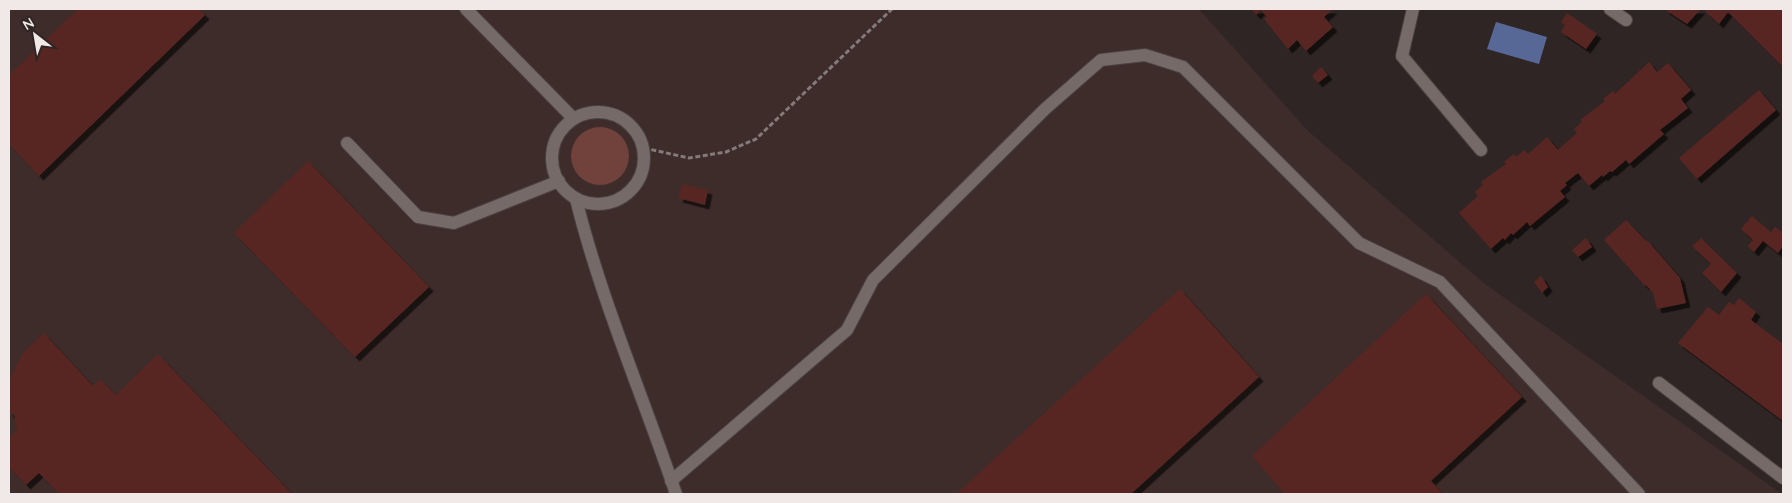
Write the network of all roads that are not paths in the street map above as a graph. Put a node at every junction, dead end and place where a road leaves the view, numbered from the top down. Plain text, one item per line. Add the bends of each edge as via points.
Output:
1 (466, 9) edge
2 (1610, 9) edge
3 (1409, 11) edge
4 (1626, 20) dead end
5 (573, 118) junction
6 (347, 143) dead end
7 (1481, 150) dead end
8 (559, 181) junction
9 (576, 199) junction
10 (1659, 383) dead end
11 (1783, 478) edge
12 (671, 481) junction
13 (676, 494) edge
14 (1639, 494) edge

1 - 5 street
2 - 4 street
3 - 7 street via 1402,56
5 - 8 street via 561,129 554,143 551,159
5 - 9 street via 587,112 616,114 639,134 645,162 641,177 632,190 620,198 606,204
6 - 8 street via 418,217 454,223
8 - 9 street via 563,189
9 - 12 street
10 - 11 street
12 - 13 street
12 - 14 street via 847,330 872,280 1045,109 1101,60 1145,55 1183,67 1359,243 1440,282

